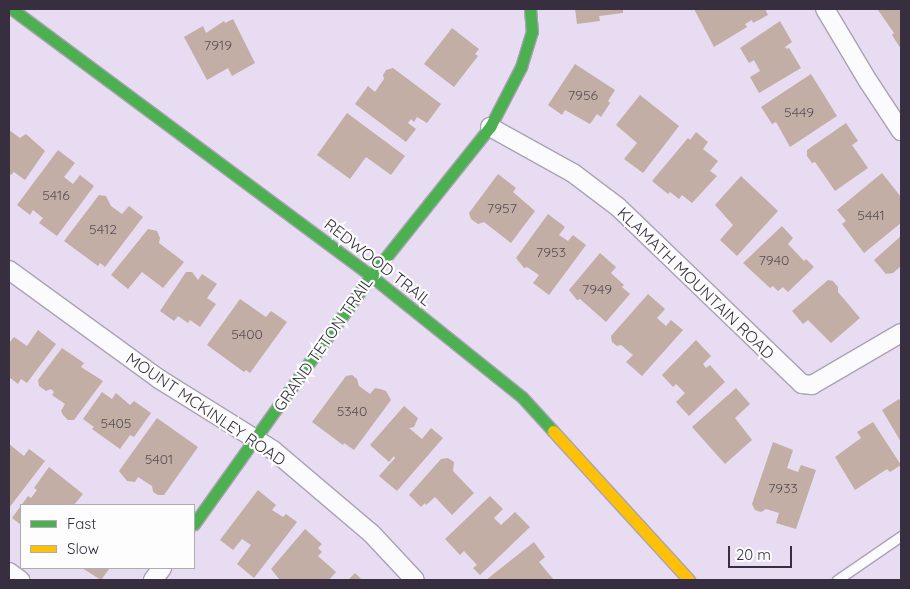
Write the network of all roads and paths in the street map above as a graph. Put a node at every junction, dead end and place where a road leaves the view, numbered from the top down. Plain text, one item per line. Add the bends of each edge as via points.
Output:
1 (12, 9) edge
2 (530, 9) edge
3 (825, 9) edge
4 (490, 127) junction
5 (901, 131) edge
6 (9, 270) edge
7 (371, 276) junction
8 (901, 333) edge
9 (256, 439) junction
10 (195, 523) edge
11 (901, 536) edge
12 (161, 569) edge
13 (9, 572) edge
14 (20, 580) edge
15 (153, 580) edge
16 (415, 580) edge
17 (689, 580) edge
18 (837, 580) edge

1 - 7 street, REDWOOD TRAIL
2 - 4 street, GRAND TETON TRAIL via 532,32 521,67
3 - 5 street
4 - 7 street, GRAND TETON TRAIL
4 - 8 street, KLAMATH MOUNTAIN ROAD via 573,173 618,207 802,384 812,385
6 - 9 street, MOUNT MCKINLEY ROAD via 159,379
7 - 9 street, GRAND TETON TRAIL
7 - 17 street, REDWOOD TRAIL via 522,398
9 - 10 street, GRAND TETON TRAIL
9 - 16 street, MOUNT MCKINLEY ROAD via 371,533
11 - 18 lane
12 - 15 street
13 - 14 street

